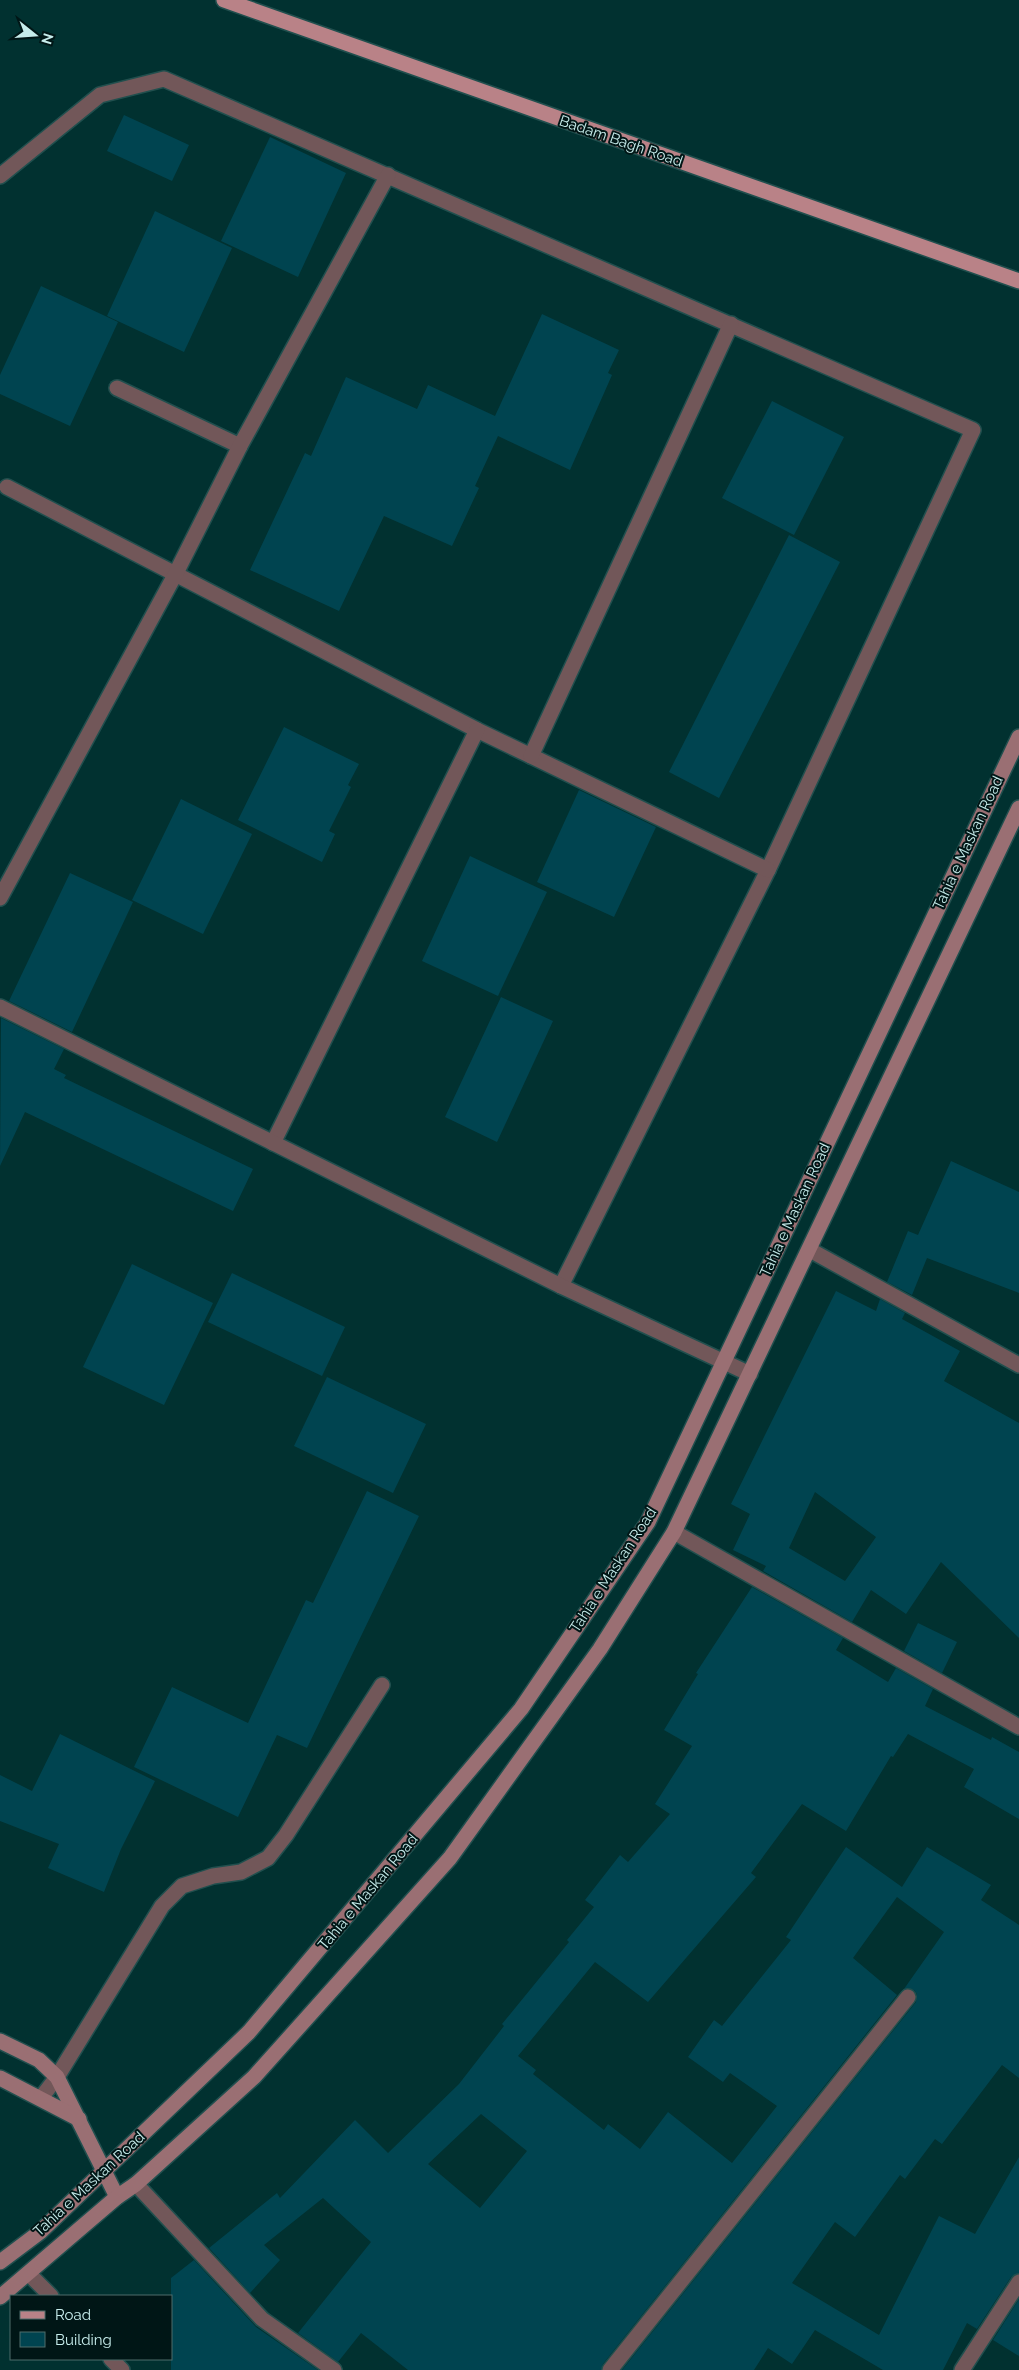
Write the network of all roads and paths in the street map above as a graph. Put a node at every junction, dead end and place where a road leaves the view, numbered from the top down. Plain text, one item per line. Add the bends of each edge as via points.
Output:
1 (224, 0) edge
2 (388, 175) junction
3 (0, 176) edge
4 (1019, 281) edge
5 (731, 324) junction
6 (117, 388) dead end
7 (240, 446) junction
8 (8, 487) dead end
9 (176, 573) junction
10 (477, 730) junction
11 (1019, 737) edge
12 (532, 756) junction
13 (1019, 808) edge
14 (768, 870) junction
15 (0, 898) edge
16 (0, 1007) edge
17 (273, 1143) junction
18 (810, 1250) junction
19 (561, 1286) junction
20 (723, 1362) junction
21 (1019, 1365) edge
22 (750, 1374) junction
23 (674, 1532) junction
24 (382, 1685) dead end
25 (1019, 1727) edge
26 (908, 1997) dead end
27 (0, 2041) edge
28 (57, 2077) junction
29 (0, 2078) edge
30 (41, 2098) junction
31 (79, 2118) junction
32 (104, 2171) junction
33 (136, 2184) junction
34 (116, 2197) junction
35 (0, 2262) edge
36 (29, 2274) junction
37 (1019, 2282) edge
38 (50, 2295) edge
39 (0, 2297) edge
40 (112, 2360) edge
41 (122, 2370) edge
42 (334, 2370) edge
43 (610, 2370) edge
44 (962, 2370) edge

1 - 4 main road, Badam Bagh Road
2 - 3 street via 164,79 100,95
2 - 5 street
2 - 7 street
5 - 12 street
5 - 14 street via 973,430
6 - 7 street
7 - 9 street
8 - 9 street
9 - 10 street
9 - 15 street
10 - 12 street
10 - 17 street
11 - 20 main road, Tahia e Maskan Road
12 - 14 street
13 - 18 main road, Tahia e Maskan Road
14 - 19 street
16 - 17 street
17 - 19 street
18 - 21 street
18 - 22 main road, Tahia e Maskan Road
19 - 20 street
20 - 22 street
20 - 32 main road, Tahia e Maskan Road via 648,1522 521,1709 249,2032
22 - 23 main road, Tahia e Maskan Road
23 - 25 street
23 - 33 main road, Tahia e Maskan Road via 600,1649 450,1858 254,2077
24 - 28 street via 268,1858 241,1872 213,1876 182,1886 162,1906
26 - 43 street
27 - 28 main road via 39,2060
28 - 30 street
28 - 31 main road
29 - 30 main road
30 - 31 main road
31 - 32 main road
32 - 34 main road
32 - 35 main road, Tahia e Maskan Road via 40,2232
33 - 34 main road, Tahia e Maskan Road
33 - 42 street via 262,2319
34 - 36 main road, Tahia e Maskan Road
36 - 38 street
36 - 39 main road, Tahia e Maskan Road
37 - 44 street
40 - 41 street

